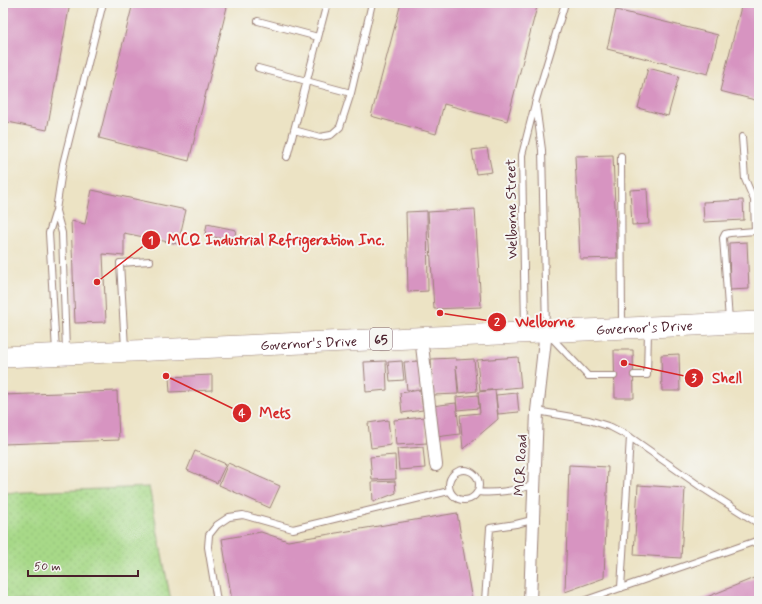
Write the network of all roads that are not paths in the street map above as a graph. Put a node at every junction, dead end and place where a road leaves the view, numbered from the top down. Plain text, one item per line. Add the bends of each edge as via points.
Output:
1 (103, 3) edge
2 (326, 3) edge
3 (372, 3) edge
4 (565, 3) edge
5 (258, 21) dead end
6 (318, 37) junction
7 (258, 68) dead end
8 (307, 81) junction
9 (351, 93) junction
10 (536, 100) junction
11 (294, 130) junction
12 (742, 137) dead end
13 (621, 156) dead end
14 (287, 157) dead end
15 (56, 210) junction
16 (757, 233) edge
17 (150, 261) dead end
18 (759, 322) edge
19 (730, 324) junction
20 (648, 327) junction
21 (622, 328) junction
22 (546, 331) junction
23 (525, 333) junction
24 (420, 337) junction
25 (125, 351) junction
26 (61, 354) junction
27 (3, 357) edge
28 (614, 376) dead end
29 (634, 376) dead end
30 (537, 411) junction
31 (630, 437) junction
32 (436, 465) dead end
33 (534, 485) junction
34 (449, 491) junction
35 (478, 492) junction
36 (532, 520) junction
37 (759, 524) edge
38 (759, 540) edge
39 (621, 588) junction
40 (217, 601) edge
41 (485, 601) edge
42 (530, 601) edge
43 (583, 601) edge

1 - 15 lane via 63,164
2 - 6 lane
3 - 9 lane
4 - 10 lane, Welborne Street
5 - 6 lane
6 - 8 lane
7 - 8 lane
8 - 9 lane
8 - 11 lane
9 - 11 lane via 340,127 331,135 320,137
10 - 22 lane, Welborne Street via 542,150
10 - 23 lane, Welborne Street via 522,155
11 - 14 lane
12 - 16 lane via 745,179 754,200
13 - 21 lane
15 - 26 lane via 62,233
15 - 26 lane via 49,233
16 - 19 lane via 730,233 725,234 723,238
17 - 25 lane via 120,263
18 - 19 highway, Governor's Drive / 65
19 - 20 highway, Governor's Drive / 65
20 - 21 highway, Governor's Drive / 65
20 - 29 lane via 647,375
21 - 22 highway, Governor's Drive / 65
22 - 23 highway, Governor's Drive / 65
22 - 28 lane via 588,376
22 - 30 street, MCR Road
23 - 24 highway, Governor's Drive / 65
24 - 25 highway, Governor's Drive / 65
24 - 32 street
25 - 26 highway, Governor's Drive / 65
26 - 27 highway, Governor's Drive / 65
30 - 31 lane via 589,420
30 - 33 street, MCR Road
31 - 37 lane
31 - 39 lane
33 - 35 lane via 492,494
33 - 36 street, MCR Road
34 - 35 lane via 452,496 463,501 469,500
34 - 35 lane via 448,485 453,474 464,470 475,475 478,480
34 - 40 lane via 293,529 243,515 229,517 217,525 209,535 208,547
36 - 41 lane via 490,528
36 - 42 street, MCR Road
38 - 39 lane
39 - 43 lane

